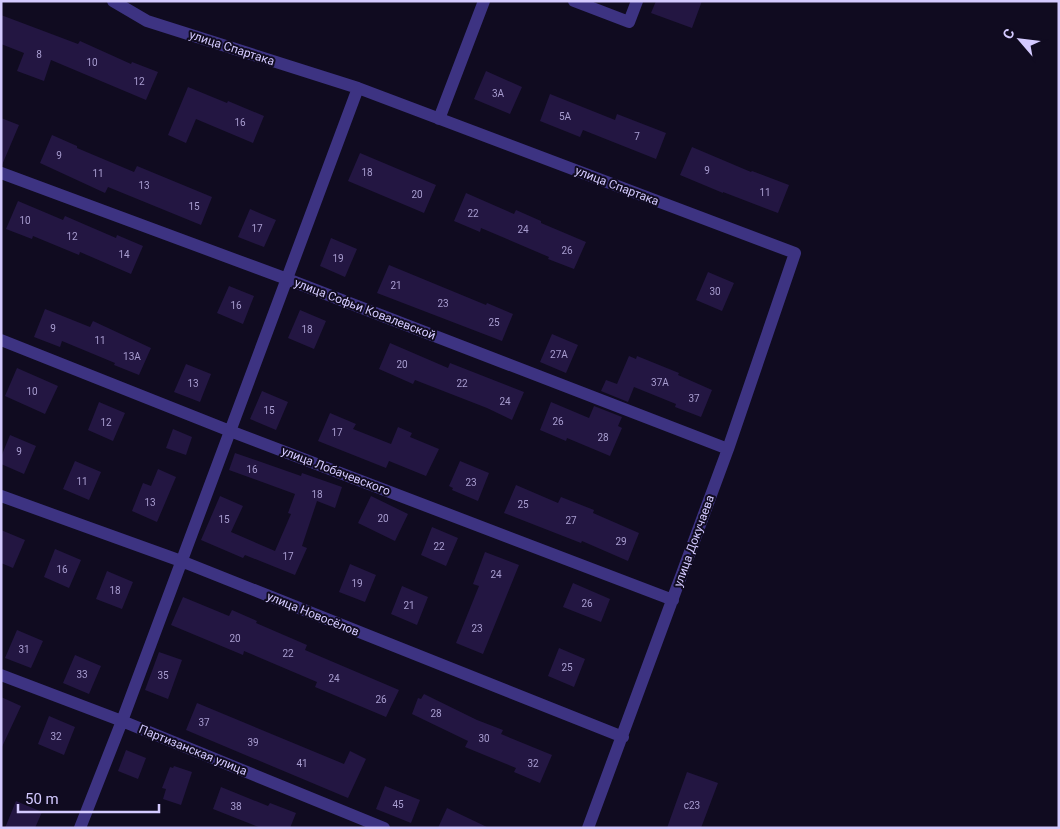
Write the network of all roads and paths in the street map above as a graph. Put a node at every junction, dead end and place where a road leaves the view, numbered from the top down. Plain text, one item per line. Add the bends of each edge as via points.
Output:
1 (113, 1) edge
2 (484, 1) edge
3 (574, 1) edge
4 (637, 1) edge
5 (358, 88) junction
6 (439, 119) junction
7 (1, 173) edge
8 (795, 253) joint
9 (286, 279) junction
10 (1, 340) edge
11 (230, 431) junction
12 (728, 448) junction
13 (1, 496) edge
14 (181, 561) junction
15 (673, 600) junction
16 (1, 675) edge
17 (122, 721) junction
18 (623, 737) junction
19 (80, 828) edge
20 (384, 828) edge
21 (588, 828) edge

1 - 5 street, улица Спартака via 147,21
2 - 6 street
3 - 4 street via 629,22
5 - 6 street, улица Спартака
5 - 9 street
6 - 8 street, улица Спартака
7 - 9 street, улица Софьи Ковалевской
8 - 12 street, улица Докучаева
9 - 11 street
9 - 12 street, улица Софьи Ковалевской
10 - 11 street, улица Лобачевского
11 - 14 street
11 - 15 street, улица Лобачевского
12 - 15 street, улица Докучаева
13 - 14 street, улица Новосёлов
14 - 17 street
14 - 18 street, улица Новосёлов
15 - 18 street, улица Докучаева
16 - 17 street, Партизанская улица
17 - 19 street
17 - 20 street, Партизанская улица
18 - 21 street, улица Докучаева

